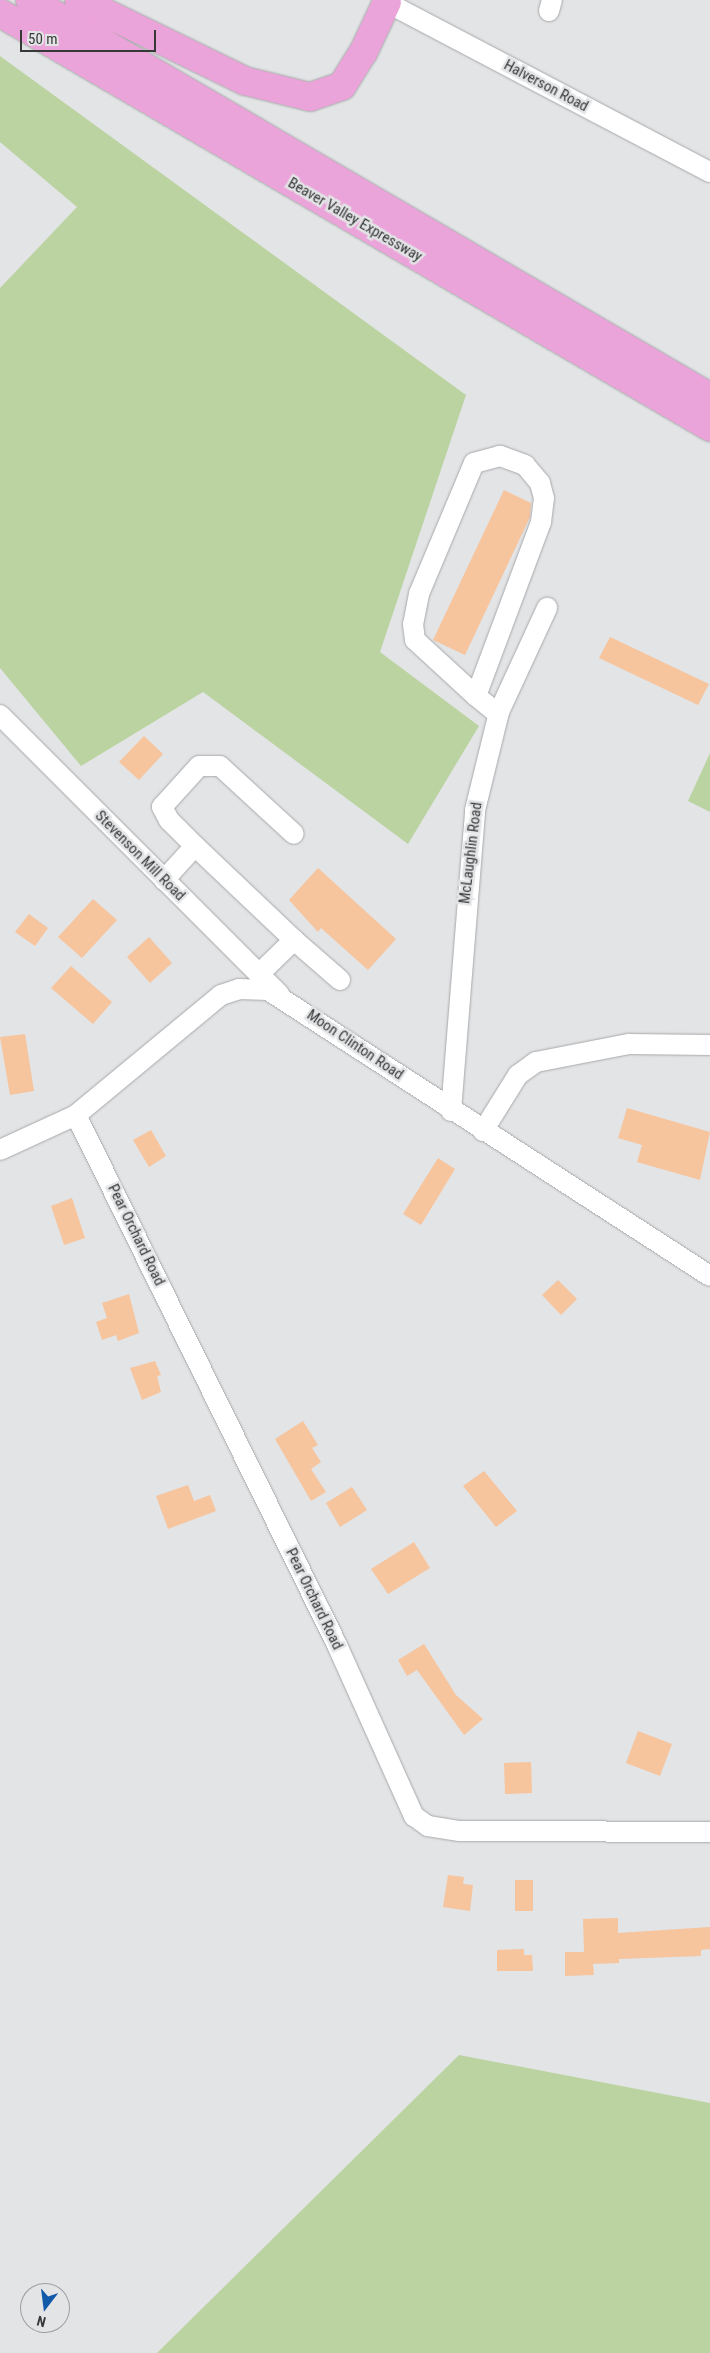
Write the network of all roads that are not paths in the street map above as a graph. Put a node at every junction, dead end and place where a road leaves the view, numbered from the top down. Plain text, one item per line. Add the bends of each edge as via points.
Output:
1 (30, 0) edge
2 (79, 0) edge
3 (385, 1) edge
4 (0, 13) edge
5 (710, 172) edge
6 (710, 397) edge
7 (710, 427) edge
8 (547, 608) dead end
9 (476, 696) junction
10 (498, 714) junction
11 (0, 715) edge
12 (294, 834) dead end
13 (195, 846) junction
14 (164, 880) junction
15 (294, 940) junction
16 (259, 974) junction
17 (340, 980) dead end
18 (281, 995) junction
19 (710, 1045) edge
20 (451, 1111) junction
21 (76, 1115) junction
22 (483, 1131) junction
23 (0, 1150) edge
24 (710, 1276) edge
25 (710, 1832) edge

1 - 6 highway, Beaver Valley Expressway
2 - 3 highway via 245,81 310,97 342,86 363,53
3 - 5 street, Halverson Road
4 - 7 highway, Beaver Valley Expressway
8 - 10 street, McLaughlin Road
9 - 9 street via 416,640 413,624 419,594 474,463 500,456 525,465 540,484 544,498 541,522
9 - 10 street
10 - 20 street, McLaughlin Road via 470,837
11 - 14 street, Stevenson Mill Road
12 - 13 street via 220,766 198,766 162,807 169,820
13 - 14 street
13 - 15 street
14 - 16 street, Stevenson Mill Road
15 - 16 street
15 - 17 street
16 - 18 street, Stevenson Mill Road
18 - 20 street, Moon Clinton Road
18 - 21 street, Moon Clinton Road via 256,988 221,995
19 - 22 street via 629,1044 536,1062 518,1075
20 - 22 street, Moon Clinton Road
21 - 23 street, Moon Clinton Road
21 - 25 street, Pear Orchard Road via 328,1627 414,1816 428,1826 460,1831
22 - 24 street, Moon Clinton Road

